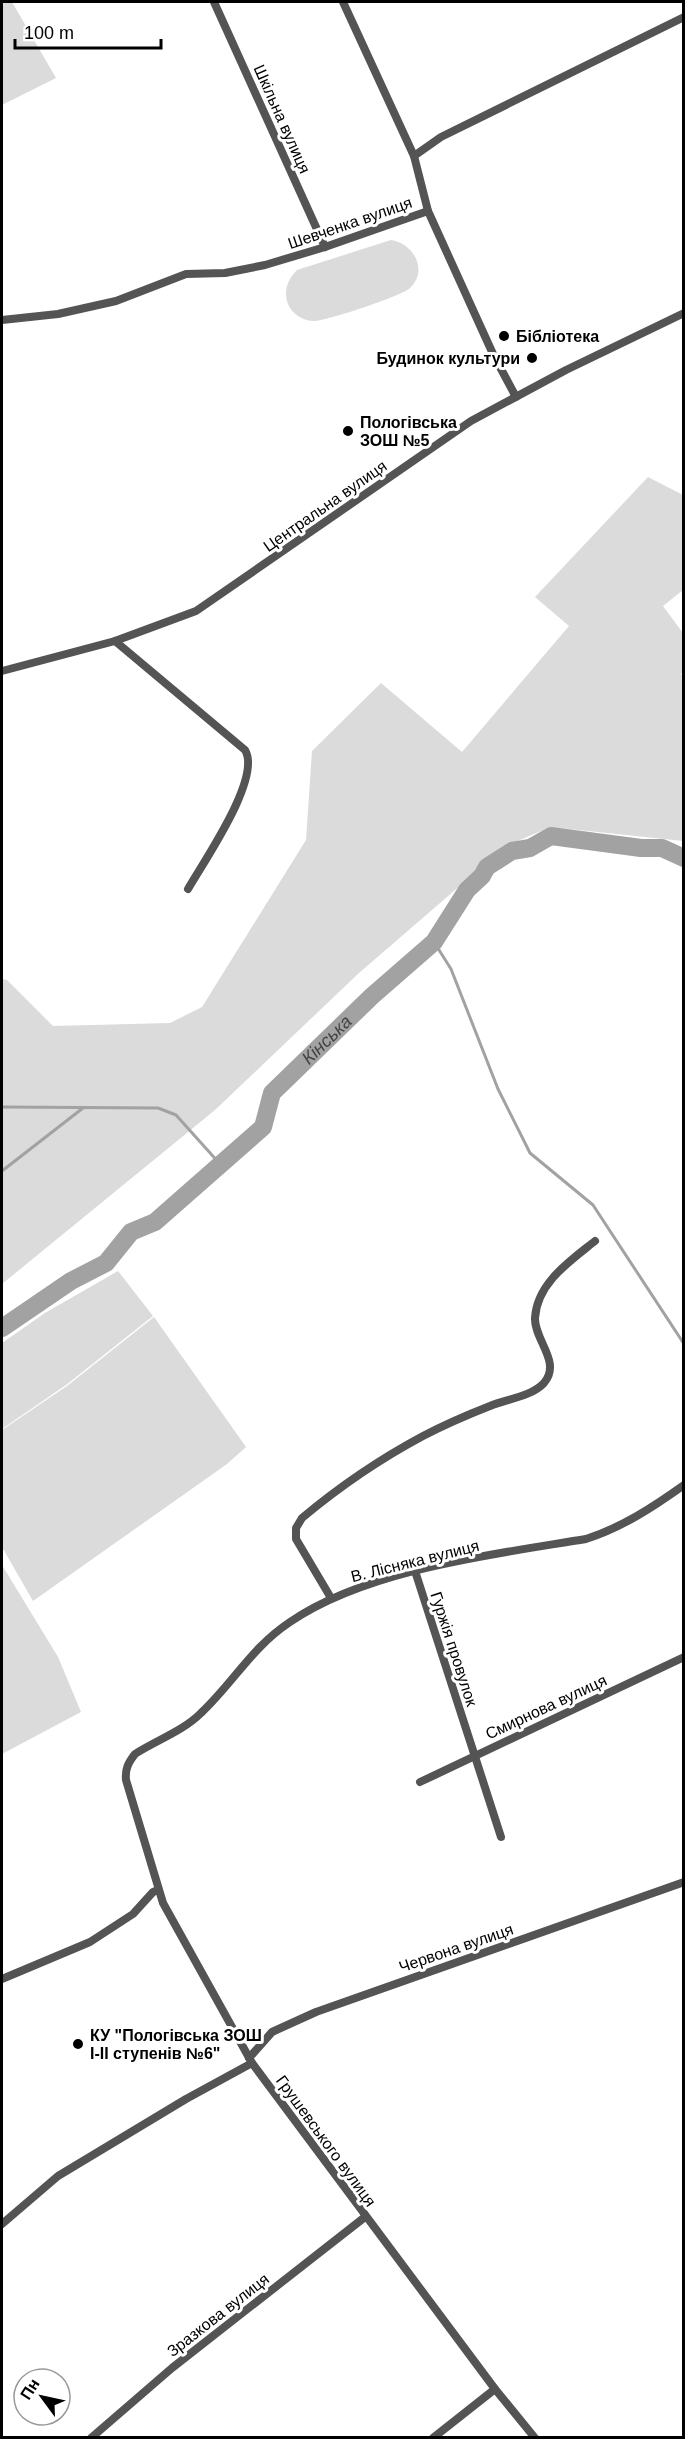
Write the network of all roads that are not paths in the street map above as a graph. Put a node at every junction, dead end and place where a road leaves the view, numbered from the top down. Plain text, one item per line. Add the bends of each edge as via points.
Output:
1 (214, 2) edge
2 (343, 2) edge
3 (684, 17) edge
4 (414, 156) junction
5 (428, 211) junction
6 (325, 248) junction
7 (684, 313) edge
8 (2, 320) edge
9 (516, 397) junction
10 (115, 641) junction
11 (2, 671) edge
12 (188, 889) dead end
13 (595, 1241) dead end
14 (684, 1485) edge
15 (415, 1571) junction
16 (331, 1598) junction
17 (684, 1657) edge
18 (474, 1755) junction
19 (128, 1763) joint
20 (420, 1782) dead end
21 (501, 1837) dead end
22 (684, 1882) edge
23 (158, 1890) junction
24 (2, 1979) edge
25 (251, 2060) junction
26 (365, 2217) junction
27 (2, 2224) edge
28 (495, 2389) junction
29 (91, 2438) edge
30 (433, 2438) edge
31 (536, 2438) edge

1 - 6 street, Шкільна вулиця
2 - 4 street, Шевченка вулиця
3 - 4 street via 441,137
4 - 5 street, Шевченка вулиця
5 - 6 street, Шевченка вулиця
5 - 9 street
6 - 8 street, Шевченка вулиця via 225,273 186,274 116,301 69,312
7 - 9 street, Центральна вулиця
9 - 10 street, Центральна вулиця via 471,421 196,611
10 - 11 street, Центральна вулиця
10 - 12 street via 249,757 244,789
13 - 16 street via 554,1274 544,1292 535,1320 550,1370 538,1389 424,1436 359,1475 302,1518 296,1528 296,1539
14 - 15 street, В. Лісняка вулиця via 608,1532
15 - 16 street, В. Лісняка вулиця
15 - 18 street, Гуржія провулок
16 - 19 street, В. Лісняка вулиця via 267,1638 199,1716 135,1754
17 - 18 street, Смирнова вулиця
18 - 20 street, Смирнова вулиця
18 - 21 street, Гуржія провулок
19 - 23 street, Грушевського вулиця via 126,1780
22 - 25 street, Червона вулиця via 316,2012 272,2032
23 - 24 street via 134,1914 90,1942
23 - 25 street, Грушевського вулиця
25 - 26 street, Грушевського вулиця
25 - 27 street, Червона вулиця via 58,2176
26 - 28 street, Грушевського вулиця
26 - 29 street, Зразкова вулиця via 172,2368
28 - 30 street
28 - 31 street, Грушевського вулиця

